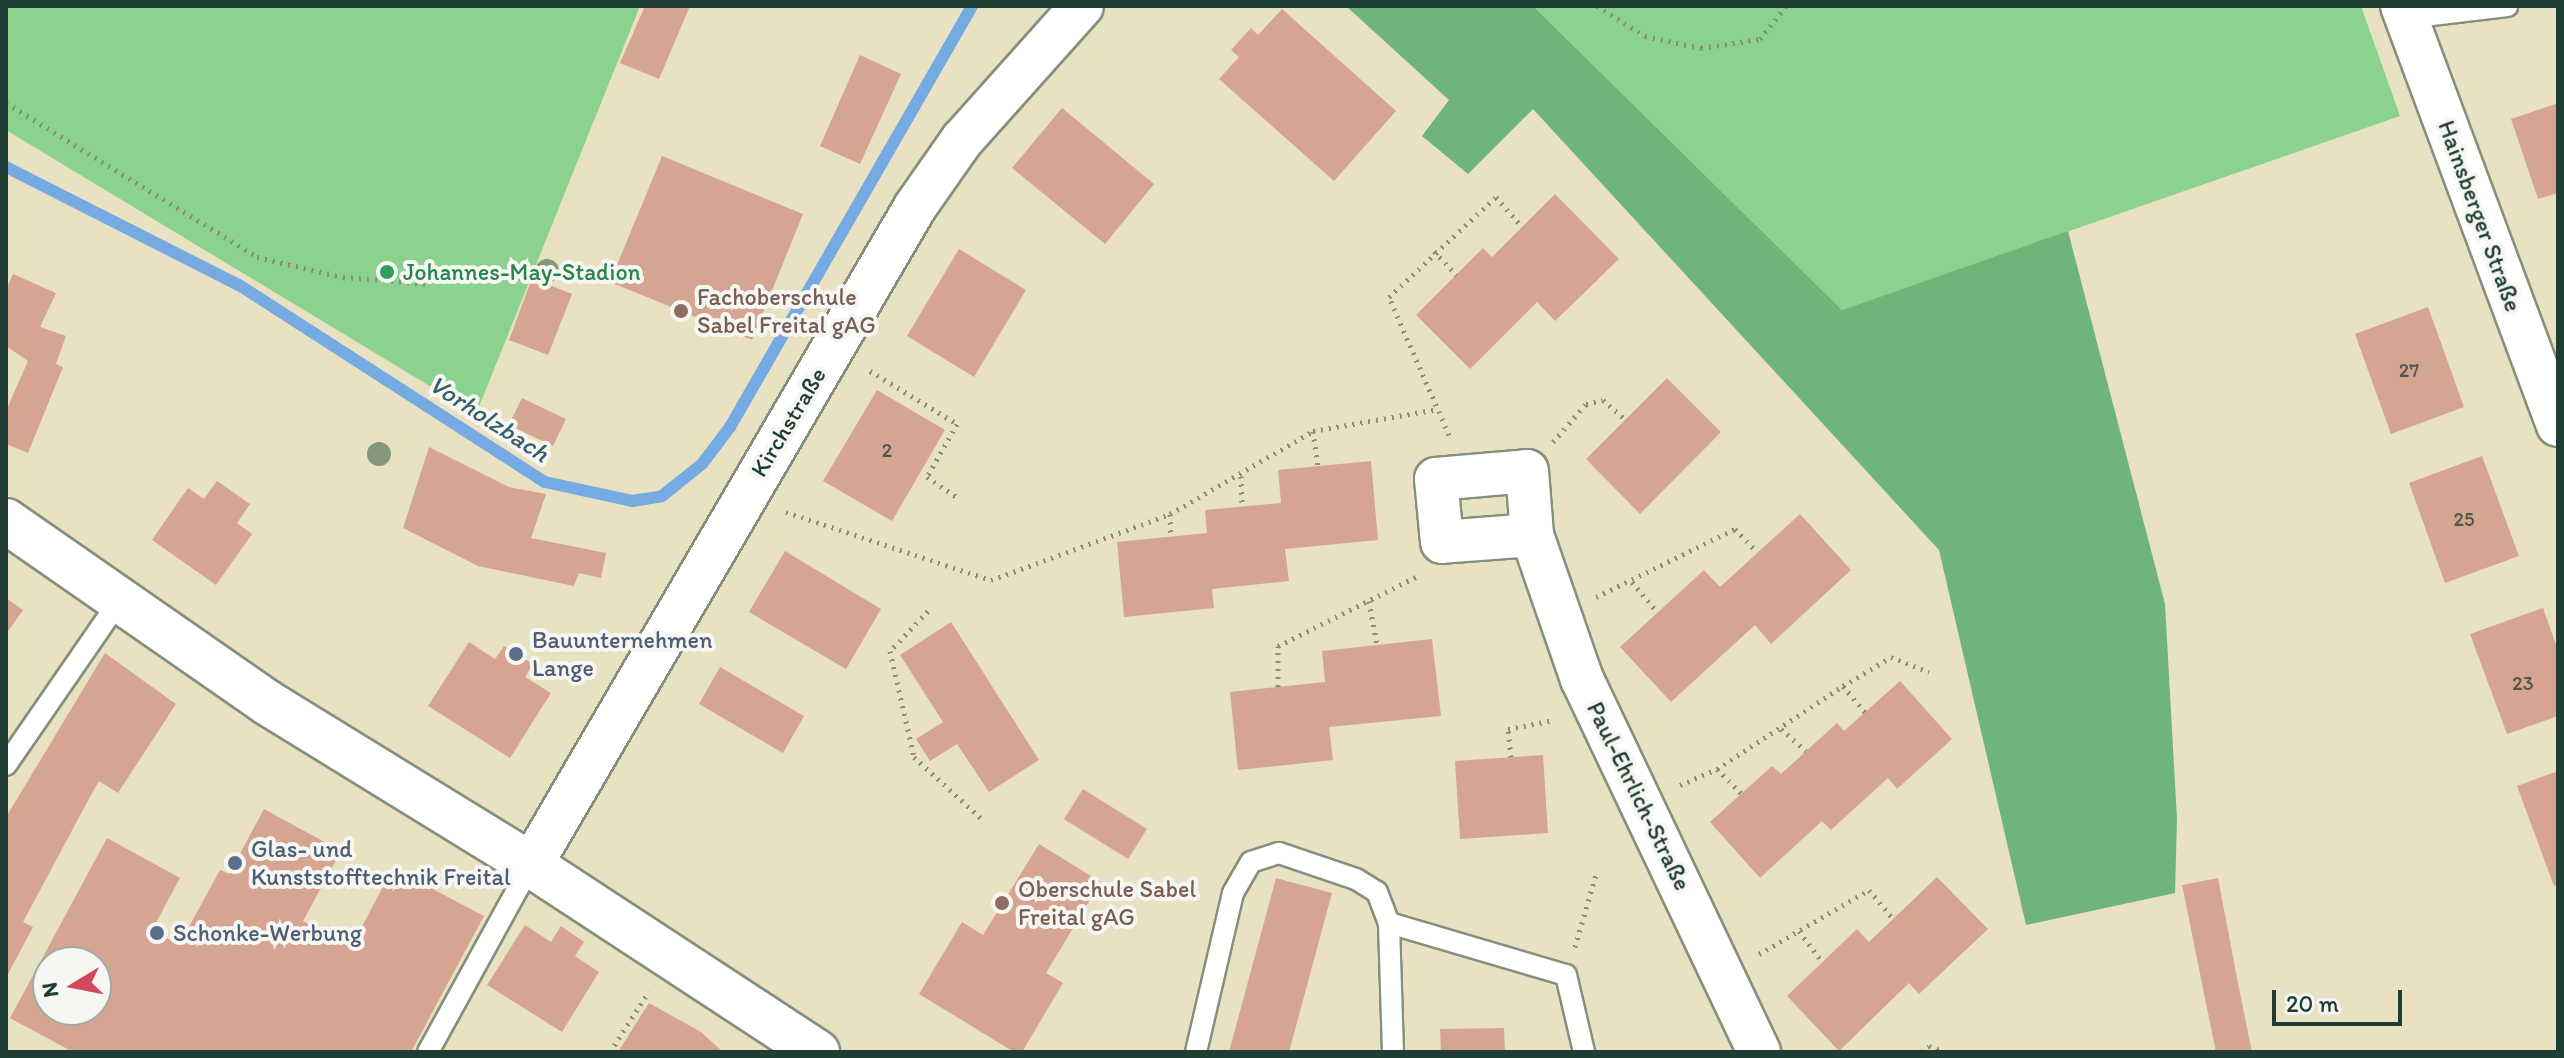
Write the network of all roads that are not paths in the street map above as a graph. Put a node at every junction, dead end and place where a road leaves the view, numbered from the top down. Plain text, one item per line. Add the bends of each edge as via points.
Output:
1 (1082, 6) edge
2 (2507, 6) edge
3 (2404, 12) edge
4 (2558, 425) edge
5 (6, 521) edge
6 (1532, 535) dead end
7 (119, 601) junction
8 (6, 765) edge
9 (531, 865) junction
10 (1389, 923) junction
11 (428, 1052) edge
12 (817, 1052) edge
13 (1196, 1052) edge
14 (1393, 1052) edge
15 (1584, 1052) edge
16 (1759, 1052) edge

1 - 9 street, Kirchstraße via 962,140 915,207
2 - 3 lane
3 - 4 street, Hainsberger Straße
5 - 7 main road
6 - 16 street, Paul-Ehrlich-Straße via 1556,613
7 - 8 lane
7 - 9 main road via 268,703
9 - 11 lane
9 - 12 main road
10 - 13 lane via 1377,892 1356,879 1279,853 1251,862 1233,893
10 - 14 lane
10 - 15 lane via 1566,975

